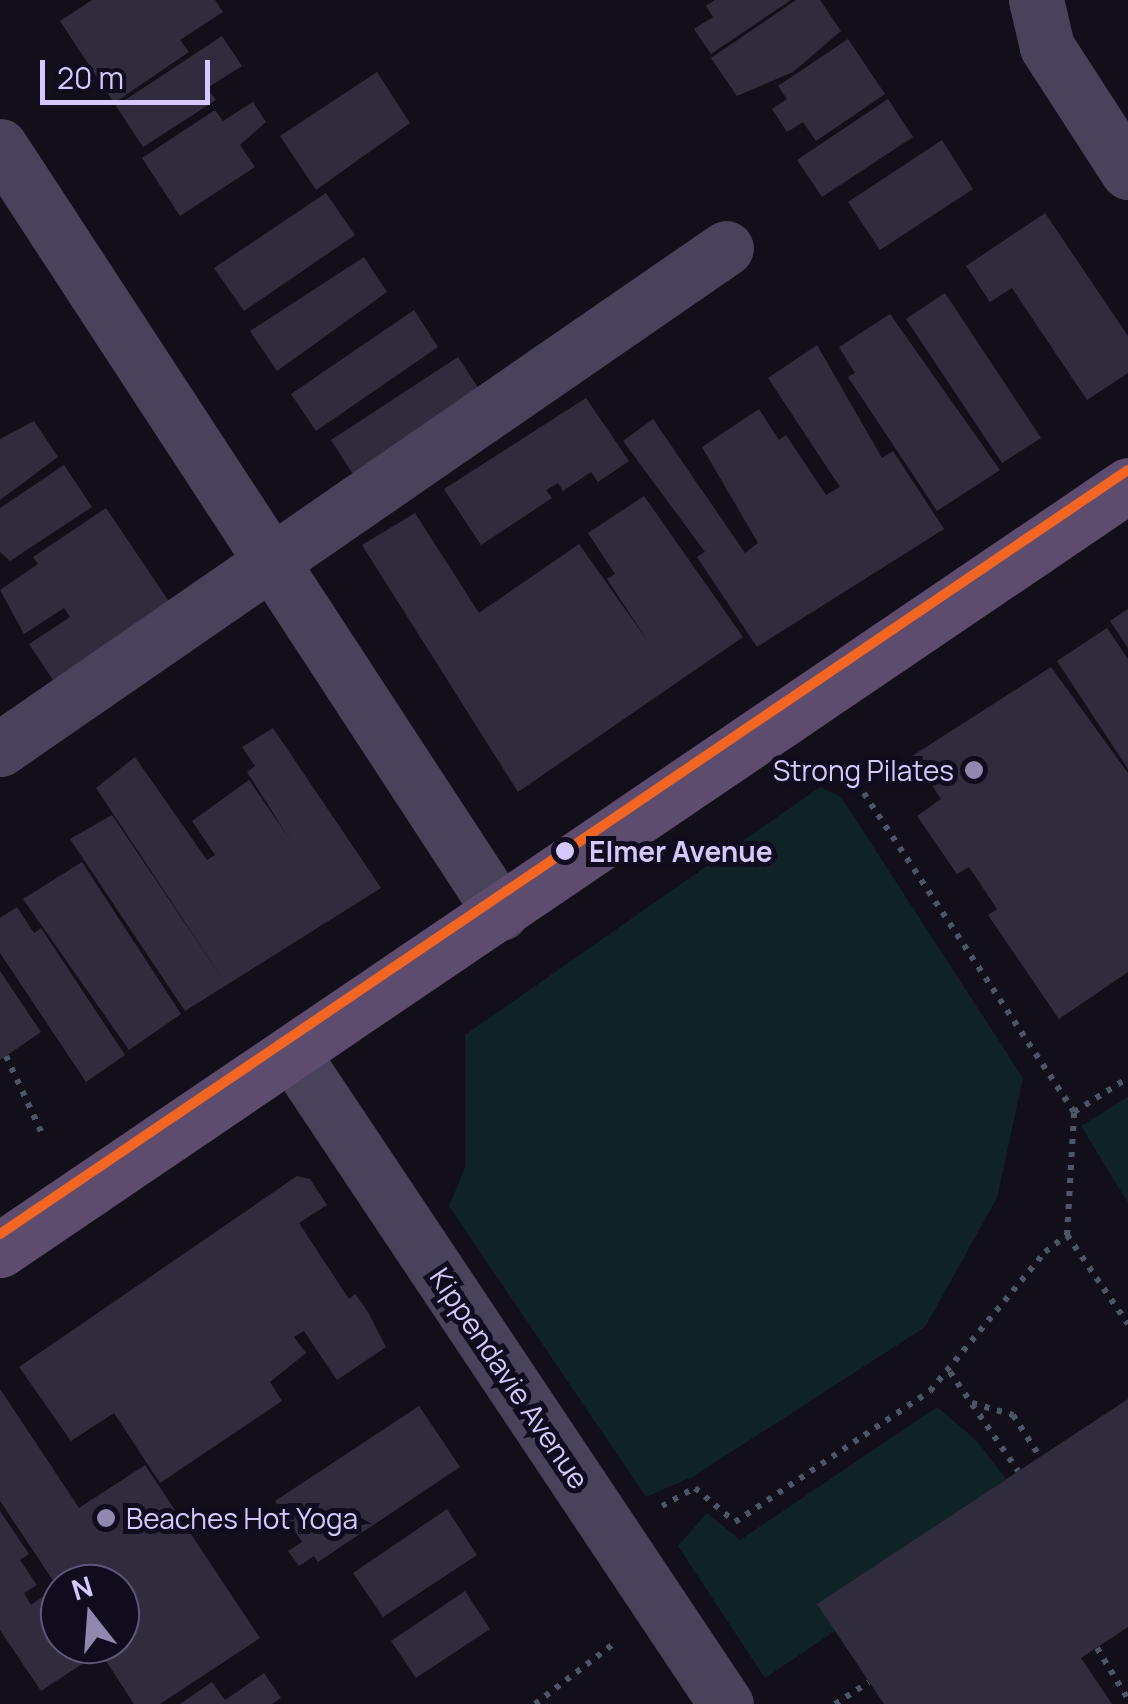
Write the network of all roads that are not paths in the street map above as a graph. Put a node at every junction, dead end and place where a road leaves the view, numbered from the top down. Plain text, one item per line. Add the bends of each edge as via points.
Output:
1 (1013, 0) edge
2 (1042, 24) edge
3 (0, 146) edge
4 (1128, 172) edge
5 (726, 248) dead end
6 (1128, 486) edge
7 (271, 556) junction
8 (0, 748) edge
9 (500, 913) junction
10 (292, 1053) junction
11 (0, 1250) edge
12 (726, 1704) edge

1 - 2 street
2 - 4 street
3 - 7 street
5 - 7 street
6 - 9 main road
7 - 8 street
7 - 9 street
9 - 10 main road
10 - 11 main road
10 - 12 street, Kippendavie Avenue

